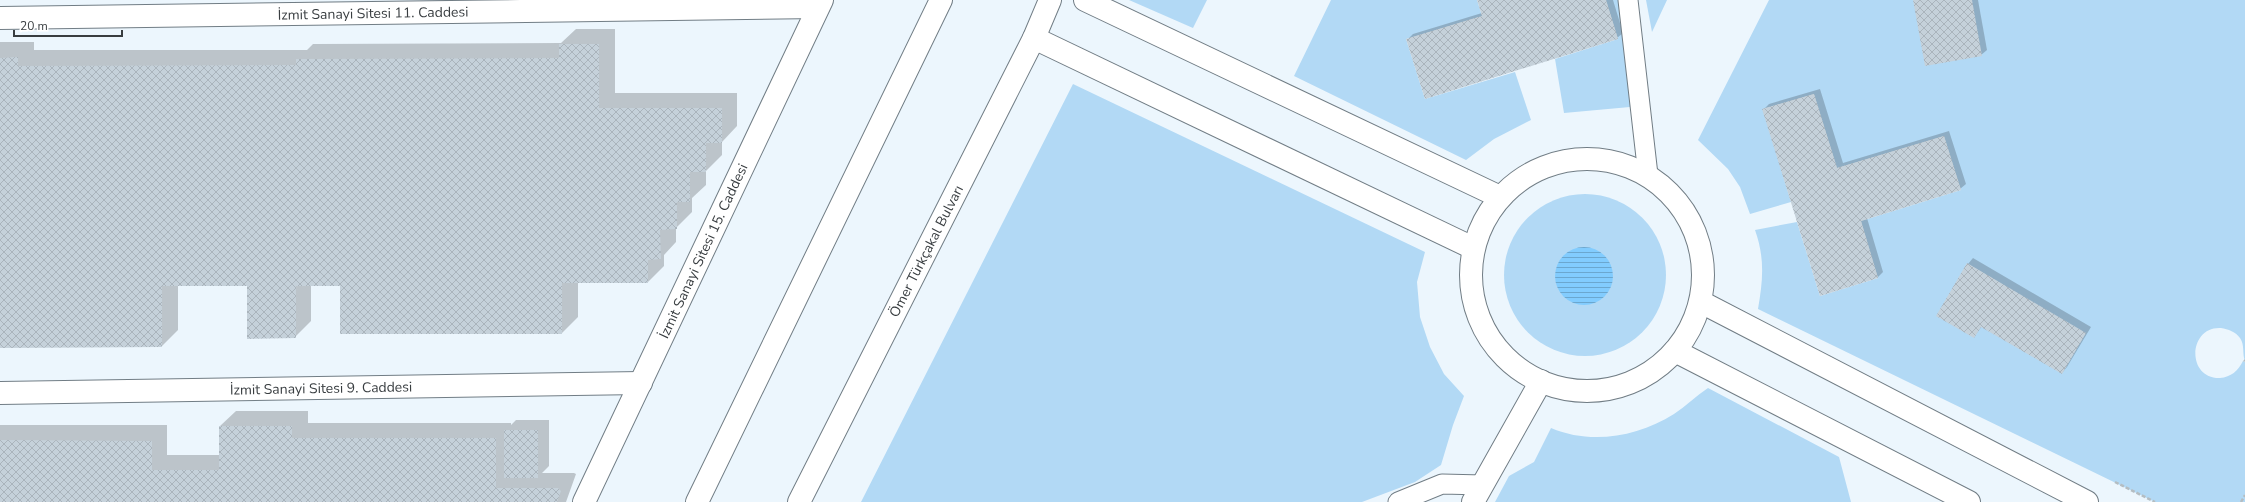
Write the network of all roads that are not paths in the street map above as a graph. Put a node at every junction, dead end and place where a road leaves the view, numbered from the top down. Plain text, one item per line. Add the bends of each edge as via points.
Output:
1 (941, 0) edge
2 (1050, 0) edge
3 (1084, 0) edge
4 (1628, 0) edge
5 (820, 4) edge
6 (0, 18) edge
7 (1034, 38) junction
8 (1648, 175) junction
9 (1500, 197) junction
10 (1473, 248) junction
11 (1701, 302) junction
12 (1675, 350) junction
13 (1541, 381) junction
14 (641, 383) junction
15 (0, 393) edge
16 (1478, 494) edge
17 (584, 502) edge
18 (697, 502) edge
19 (799, 502) edge
20 (1398, 502) edge
21 (1969, 502) edge
22 (2086, 502) edge

1 - 18 street
2 - 7 street, Ömer Türkçakal Bulvarı
3 - 9 street
4 - 8 lane
5 - 6 street, İzmit Sanayi Sitesi 11. Caddesi
5 - 14 street, İzmit Sanayi Sitesi 15. Caddesi
7 - 10 street
7 - 19 street, Ömer Türkçakal Bulvarı
8 - 9 street via 1610,160 1570,159 1532,172
8 - 11 street via 1676,198 1695,230 1704,266
9 - 10 street via 1483,221
10 - 13 street via 1470,280 1476,312 1491,340 1513,364
11 - 12 street via 1691,328
11 - 22 street
12 - 13 street via 1654,370 1627,384 1598,390 1569,389
12 - 21 street
13 - 16 street
14 - 15 street, İzmit Sanayi Sitesi 9. Caddesi
14 - 17 street, İzmit Sanayi Sitesi 15. Caddesi
16 - 20 lane via 1442,484

